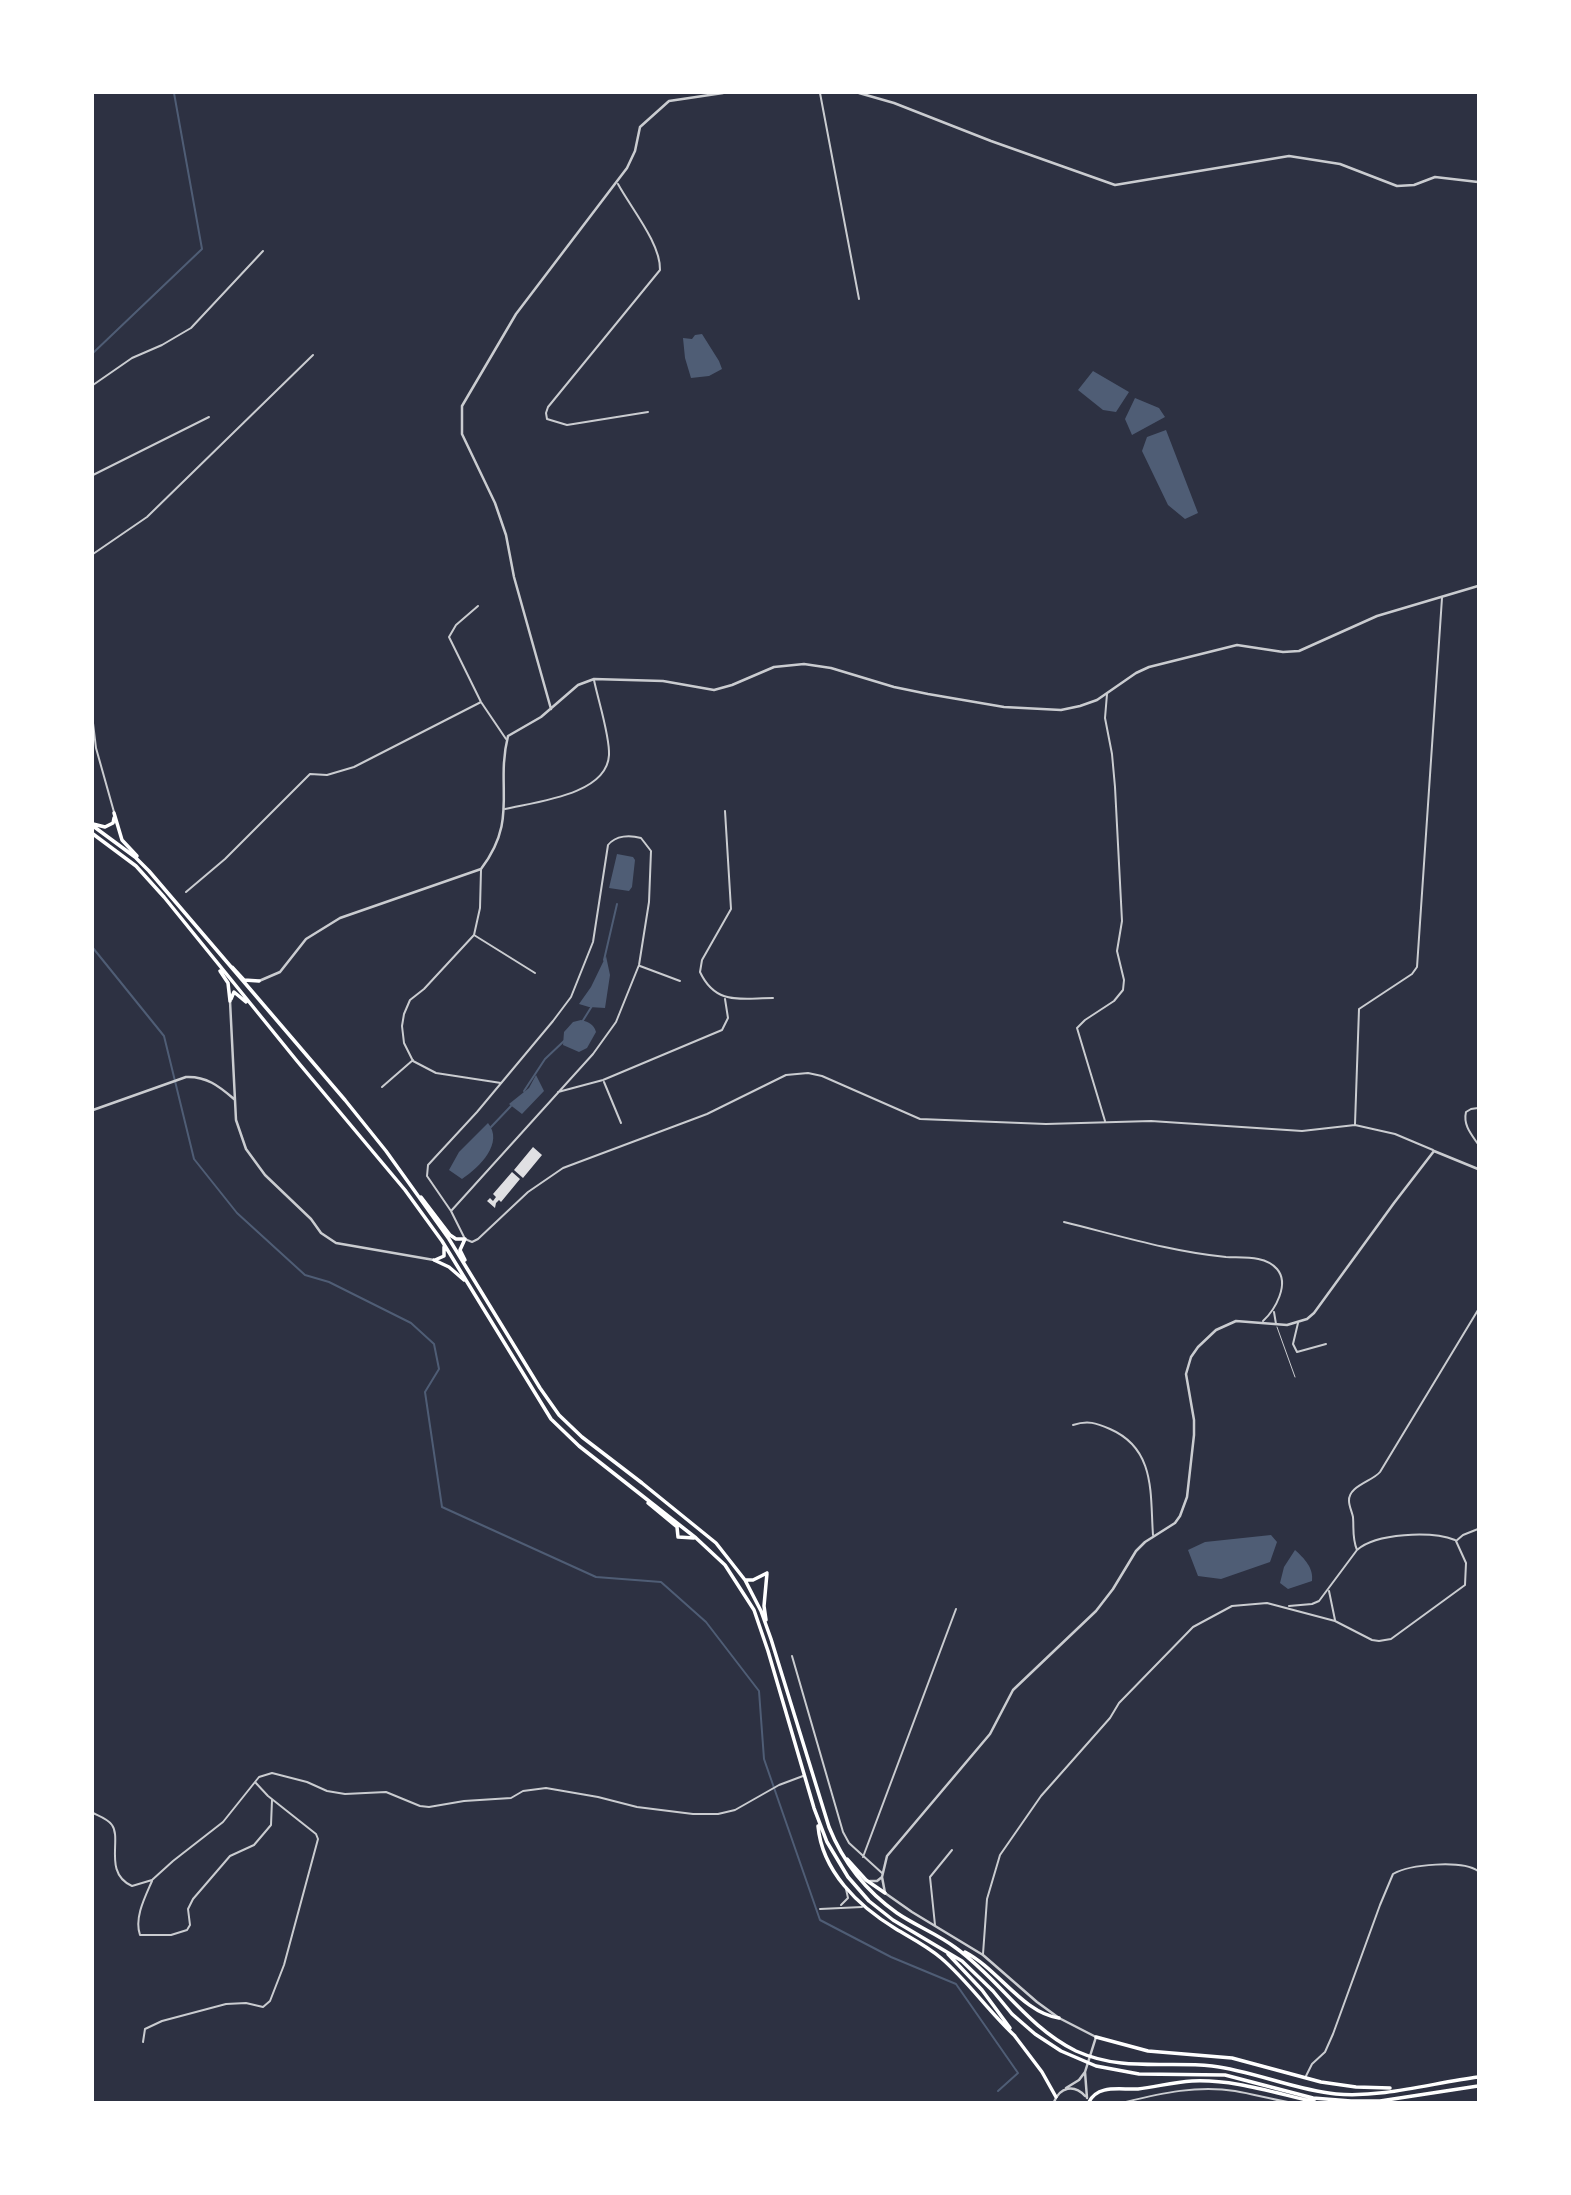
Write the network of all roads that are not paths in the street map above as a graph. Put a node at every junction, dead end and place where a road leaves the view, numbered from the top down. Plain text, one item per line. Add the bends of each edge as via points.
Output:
1 (723, 93) edge
2 (821, 93) edge
3 (859, 93) edge
4 (1478, 182) edge
5 (617, 183) junction
6 (263, 251) dead end
7 (859, 299) dead end
8 (313, 355) dead end
9 (93, 385) edge
10 (649, 412) dead end
11 (209, 417) dead end
12 (93, 475) edge
13 (93, 554) edge
14 (1478, 586) edge
15 (1443, 595) junction
16 (478, 606) dead end
17 (594, 679) junction
18 (93, 687) edge
19 (1107, 694) junction
20 (481, 702) junction
21 (93, 705) edge
22 (551, 709) junction
23 (93, 723) edge
24 (507, 740) junction
25 (505, 809) junction
26 (725, 811) dead end
27 (114, 813) junction
28 (93, 825) edge
29 (93, 834) edge
30 (481, 869) junction
31 (149, 871) junction
32 (186, 892) dead end
33 (474, 935) junction
34 (209, 954) junction
35 (221, 956) junction
36 (639, 965) junction
37 (535, 973) dead end
38 (259, 981) junction
39 (680, 981) dead end
40 (725, 998) junction
41 (773, 998) dead end
42 (230, 1001) junction
43 (262, 1005) junction
44 (255, 1010) junction
45 (413, 1060) junction
46 (603, 1080) junction
47 (502, 1083) junction
48 (382, 1087) dead end
49 (558, 1093) junction
50 (234, 1099) junction
51 (1478, 1108) edge
52 (93, 1110) edge
53 (1105, 1122) junction
54 (621, 1123) dead end
55 (1355, 1125) junction
56 (1478, 1144) edge
57 (1434, 1150) junction
58 (1478, 1169) edge
59 (406, 1180) junction
60 (451, 1211) junction
61 (1064, 1222) dead end
62 (465, 1239) junction
63 (442, 1241) junction
64 (434, 1260) junction
65 (470, 1272) junction
66 (468, 1283) junction
67 (1478, 1310) edge
68 (1273, 1311) junction
69 (1262, 1323) junction
70 (1297, 1323) junction
71 (1276, 1325) junction
72 (1326, 1343) dead end
73 (1295, 1377) dead end
74 (1073, 1424) dead end
75 (637, 1491) junction
76 (1478, 1529) edge
77 (1153, 1536) junction
78 (696, 1538) junction
79 (1456, 1541) junction
80 (1357, 1550) junction
81 (745, 1580) junction
82 (1329, 1590) junction
83 (1285, 1606) junction
84 (956, 1609) dead end
85 (1335, 1621) junction
86 (771, 1639) junction
87 (792, 1656) dead end
88 (804, 1776) junction
89 (255, 1782) junction
90 (272, 1799) junction
91 (93, 1813) edge
92 (818, 1820) junction
93 (952, 1850) dead end
94 (841, 1853) junction
95 (863, 1857) junction
96 (1478, 1871) edge
97 (883, 1875) junction
98 (152, 1880) junction
99 (866, 1880) junction
100 (845, 1887) junction
101 (885, 1893) junction
102 (841, 1906) junction
103 (862, 1906) junction
104 (820, 1909) dead end
105 (934, 1915) junction
106 (926, 1921) junction
107 (935, 1926) junction
108 (953, 1945) junction
109 (944, 1950) junction
110 (983, 1955) junction
111 (1059, 2018) junction
112 (1015, 2036) junction
113 (1096, 2037) junction
114 (142, 2042) dead end
115 (1085, 2072) junction
116 (1478, 2077) edge
117 (1306, 2078) junction
118 (1478, 2086) edge
119 (1399, 2089) junction
120 (1063, 2090) junction
121 (1056, 2097) junction
122 (1088, 2101) edge
123 (1380, 2101) edge
124 (1054, 2102) edge
125 (1126, 2102) edge
126 (1288, 2102) edge
127 (1315, 2102) edge
128 (1373, 2102) edge

1 - 5 street via 669,101 648,117
2 - 7 street
3 - 4 street via 1115,185 1289,156 1340,164 1397,186 1436,177
5 - 10 street via 649,235 660,270 546,414 548,419 567,425
5 - 22 street via 516,314 462,406 462,434 506,535
6 - 9 street via 191,328 132,358
8 - 13 street via 147,517
11 - 12 street
14 - 15 street
15 - 19 street via 1299,651 1237,645 1149,667
15 - 55 street via 1417,967 1359,1009
16 - 20 street via 449,637
17 - 19 street via 663,681 714,690 794,663 831,668 901,689 1004,707 1062,709
17 - 22 street via 578,685
17 - 25 street via 610,752 608,765 583,789
18 - 21 street
19 - 53 street via 1105,718 1115,787 1122,921 1117,951 1124,980 1114,1001 1077,1028
20 - 24 street
20 - 32 street via 354,767 327,775 310,774
22 - 24 street via 513,731
23 - 27 street
24 - 25 street
25 - 30 street via 494,852
26 - 40 street via 731,909 702,960 700,972 712,991
27 - 28 highway via 111,825
27 - 31 highway via 122,840
28 - 31 highway
29 - 34 highway via 136,866
30 - 33 street
30 - 38 street via 340,918 306,939 279,972
31 - 35 highway
33 - 37 street
33 - 45 street via 410,1000 402,1026
34 - 42 highway via 228,983
34 - 44 highway
35 - 38 highway via 244,980
35 - 43 highway
36 - 39 street
36 - 47 street via 651,851 641,838 621,837 608,845 593,942 571,997
36 - 49 street via 616,1022
38 - 43 highway via 249,987
40 - 41 street
40 - 46 street via 728,1018 722,1030
42 - 44 highway via 234,992
42 - 50 street
43 - 59 highway via 345,1100
44 - 63 highway
45 - 47 street via 436,1073
45 - 48 street
46 - 49 street
46 - 54 street
47 - 60 street via 428,1165 427,1176
49 - 60 street
50 - 52 street via 201,1076 186,1077
50 - 64 street via 246,1149 321,1233 336,1243
51 - 56 street via 1466,1112 1464,1119
53 - 55 street via 1170,1121 1302,1131
53 - 62 street via 920,1119 822,1076 786,1075 707,1114 563,1168 528,1192 478,1239
55 - 57 street
57 - 58 street
57 - 70 street via 1314,1313
59 - 62 highway via 450,1235
59 - 65 highway
60 - 62 street
61 - 68 street via 1214,1256 1269,1262 1277,1268 1282,1284
62 - 65 highway via 460,1250
63 - 64 highway via 445,1254
63 - 66 highway
64 - 66 highway
65 - 81 highway via 559,1415 716,1544
66 - 75 highway via 551,1419
67 - 80 street via 1380,1472 1350,1495
68 - 69 street
68 - 71 street
69 - 71 street
69 - 77 street via 1242,1320 1226,1324 1207,1337 1191,1357 1186,1384 1194,1435 1187,1497 1175,1524
70 - 71 street
70 - 72 street via 1293,1344 1297,1352
71 - 73 lane
74 - 77 street via 1091,1421 1138,1450 1148,1471
75 - 78 highway
75 - 78 highway via 677,1527 678,1537
76 - 79 street
77 - 97 street via 1136,1551 1097,1611 1013,1690 990,1734 892,1848
78 - 88 highway via 725,1565 754,1610
79 - 80 street via 1440,1536 1391,1536
79 - 85 street via 1466,1563 1465,1585 1399,1634 1379,1641
80 - 82 street
81 - 86 highway
81 - 86 highway via 767,1573 764,1606
82 - 83 street via 1312,1604
82 - 85 street
83 - 85 street
83 - 110 street via 1244,1604 1210,1616 1183,1636 1119,1703 1041,1796 1000,1855 987,1899
84 - 95 street
86 - 94 highway via 820,1801
87 - 95 street via 843,1832
88 - 89 street via 718,1814 637,1807 546,1788 511,1798 429,1807 386,1792 327,1791 272,1773
88 - 92 highway
89 - 90 street
89 - 98 street via 223,1822
90 - 98 street via 271,1825 254,1845 230,1856 193,1899 187,1930 171,1935 140,1934 141,1910
90 - 114 street via 318,1839 270,2001 263,2007 237,2002 162,2021 145,2029
91 - 98 street via 112,1825 114,1861 122,1880 132,1886
92 - 100 highway via 822,1851
92 - 109 highway via 839,1865 858,1889 894,1920
93 - 105 street via 930,1877
94 - 99 highway
94 - 108 highway via 865,1886 896,1912
95 - 97 street
96 - 117 street via 1464,1866 1429,1866 1393,1874 1334,2034
97 - 99 street
97 - 101 street
99 - 101 highway
100 - 102 street via 848,1898
100 - 103 highway
101 - 106 street
102 - 103 street
102 - 104 street
103 - 112 highway via 937,1955
105 - 106 street
105 - 107 street
106 - 107 street
107 - 110 street
108 - 111 highway via 976,1958 1038,2012
108 - 119 highway via 1040,2027 1099,2059 1138,2066 1226,2068 1336,2094
109 - 112 highway via 982,1990
109 - 123 highway via 978,1975 1035,2034 1096,2066 1139,2074 1211,2074 1313,2098
110 - 111 street
111 - 113 street
112 - 121 highway
113 - 115 street
113 - 117 highway via 1161,2053 1232,2057
115 - 120 street
115 - 122 street
116 - 119 highway
117 - 119 highway
118 - 123 highway
120 - 121 street
120 - 122 street via 1074,2088
121 - 124 street
122 - 127 highway via 1104,2090 1192,2081 1246,2085
123 - 128 highway
125 - 126 street via 1207,2089

